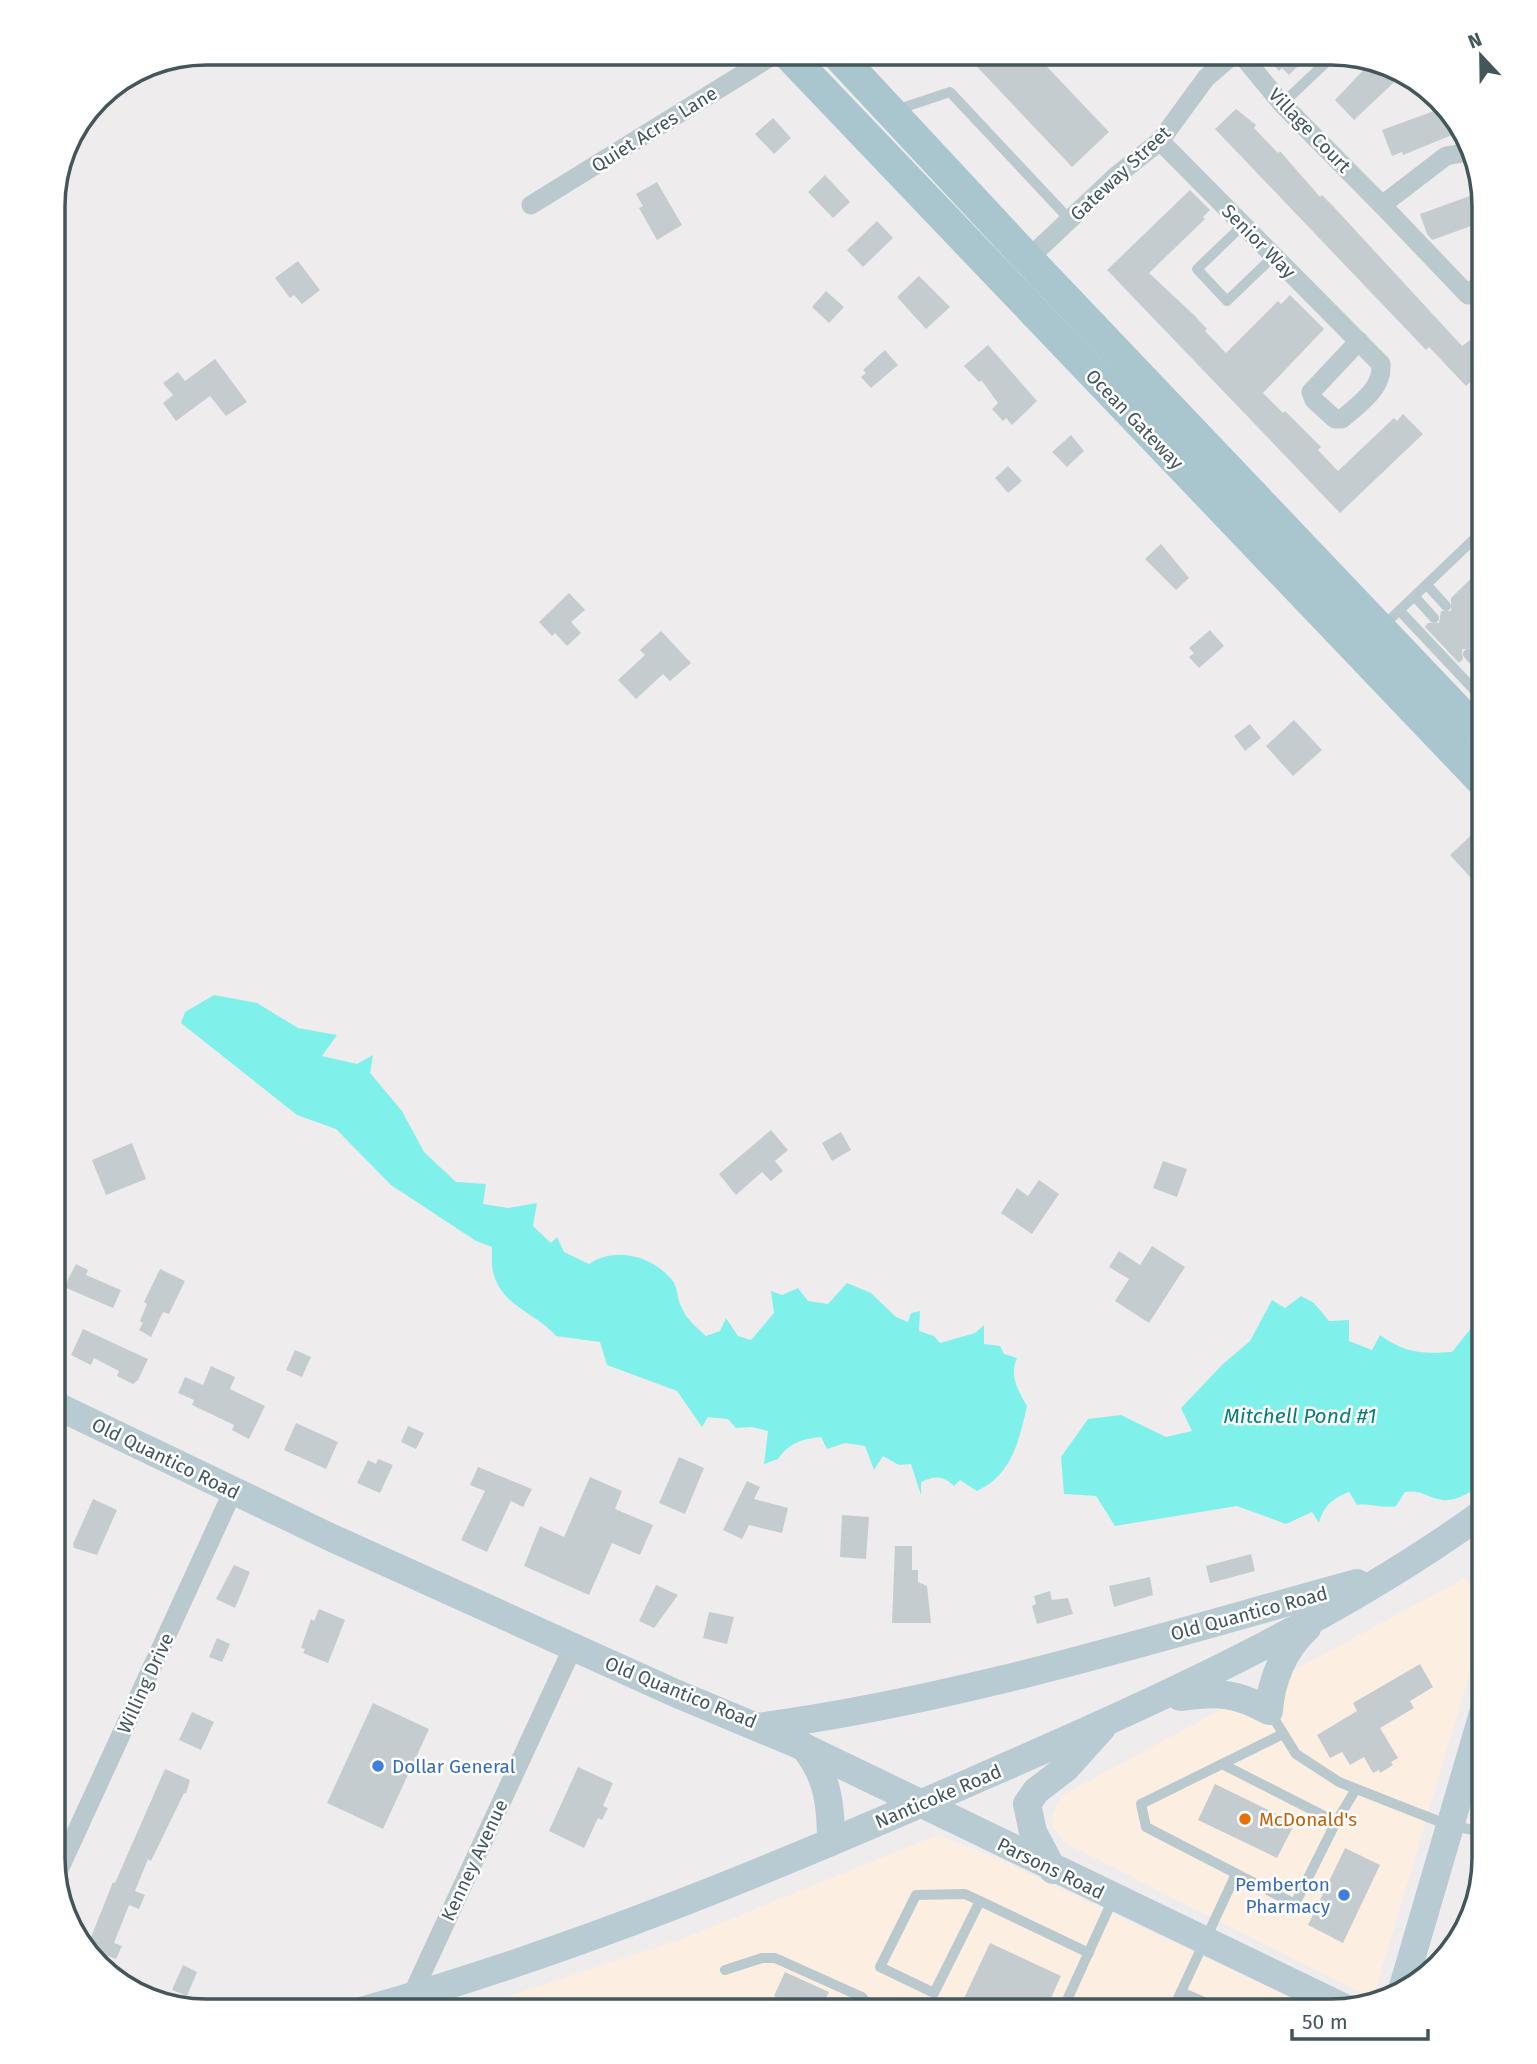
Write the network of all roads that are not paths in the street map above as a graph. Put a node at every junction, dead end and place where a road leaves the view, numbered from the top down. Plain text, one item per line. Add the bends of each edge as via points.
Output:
1 (758, 65) edge
2 (798, 65) edge
3 (848, 65) edge
4 (1223, 65) edge
5 (1248, 65) edge
6 (1323, 65) edge
7 (1282, 104) junction
8 (892, 111) junction
9 (1160, 141) junction
10 (1462, 153) edge
11 (531, 205) dead end
12 (1382, 205) junction
13 (1070, 220) junction
14 (1243, 225) junction
15 (1274, 256) junction
16 (1028, 259) junction
17 (1472, 291) edge
18 (1359, 341) dead end
19 (1472, 541) edge
20 (1427, 585) junction
21 (1415, 597) junction
22 (1446, 606) dead end
23 (1434, 618) dead end
24 (1390, 620) junction
25 (1468, 654) dead end
26 (1472, 658) edge
27 (1472, 696) edge
28 (1472, 769) edge
29 (65, 1410) edge
30 (233, 1491) junction
31 (1472, 1520) edge
32 (1390, 1574) junction
33 (1320, 1616) junction
34 (573, 1647) junction
35 (1156, 1700) junction
36 (1109, 1721) junction
37 (1276, 1723) junction
38 (757, 1727) junction
39 (804, 1747) junction
40 (1472, 1750) edge
41 (1222, 1764) junction
42 (1356, 1789) junction
43 (922, 1804) junction
44 (1336, 1822) junction
45 (1448, 1825) junction
46 (1472, 1830) edge
47 (831, 1842) junction
48 (65, 1857) edge
49 (1053, 1870) junction
50 (1236, 1874) junction
51 (1113, 1899) junction
52 (980, 1901) junction
53 (1205, 1942) junction
54 (1088, 1953) junction
55 (725, 1970) dead end
56 (1405, 1979) edge
57 (1181, 1992) junction
58 (411, 1997) junction
59 (404, 1999) edge
60 (863, 1999) edge
61 (1067, 1999) edge
62 (1178, 1999) edge
63 (1197, 1999) edge
64 (1326, 1999) edge

1 - 11 street, Quiet Acres Lane
2 - 28 main road, Ocean Gateway
3 - 8 main road, Ocean Gateway
4 - 9 street, Gateway Street via 1206,78
5 - 7 street, Village Court
6 - 7 lane
7 - 12 street, Village Court
8 - 13 lane via 950,92
8 - 16 main road, Ocean Gateway
9 - 13 street, Gateway Street
9 - 14 street, Senior Way
10 - 12 street via 1446,156
12 - 17 street, Village Court via 1468,295
13 - 16 street, Gateway Street
14 - 15 street, Senior Way
14 - 15 lane via 1197,269 1227,301
15 - 18 street, Senior Way
16 - 24 main road, Ocean Gateway
19 - 20 lane
20 - 21 lane
20 - 22 lane
21 - 23 lane
21 - 24 lane
24 - 27 main road, Ocean Gateway
25 - 26 lane
29 - 30 street, Old Quantico Road
30 - 34 street, Old Quantico Road
30 - 48 street, Willing Drive
31 - 32 street, Nanticoke Road
32 - 33 street, Nanticoke Road
32 - 38 street, Old Quantico Road via 1121,1649 916,1699
33 - 35 street, Nanticoke Road
33 - 37 street via 1296,1638 1271,1688
34 - 38 street, Old Quantico Road
34 - 58 street, Kenney Avenue
35 - 36 street, Nanticoke Road
35 - 37 street via 1215,1693 1242,1697
36 - 43 street, Nanticoke Road
36 - 49 street via 1027,1804 1033,1832
37 - 41 lane
37 - 42 lane via 1296,1755
38 - 39 street, Parsons Road
39 - 43 street, Parsons Road
39 - 47 street via 827,1786
40 - 45 street
41 - 44 lane
41 - 50 lane via 1141,1804 1146,1828
42 - 44 lane
42 - 45 lane
43 - 47 street, Nanticoke Road
43 - 49 street, Parsons Road
44 - 50 lane via 1295,1904
45 - 46 lane
45 - 56 street
47 - 58 street, Nanticoke Road via 571,1945
49 - 51 street, Parsons Road
50 - 53 lane
51 - 53 street, Parsons Road
51 - 54 lane
52 - 52 lane via 965,1894 916,1895 880,1967 934,1993
52 - 54 lane
53 - 57 lane
53 - 64 street, Parsons Road
54 - 61 lane
55 - 60 lane via 775,1958
57 - 62 lane
57 - 63 lane
58 - 59 street, Nanticoke Road

